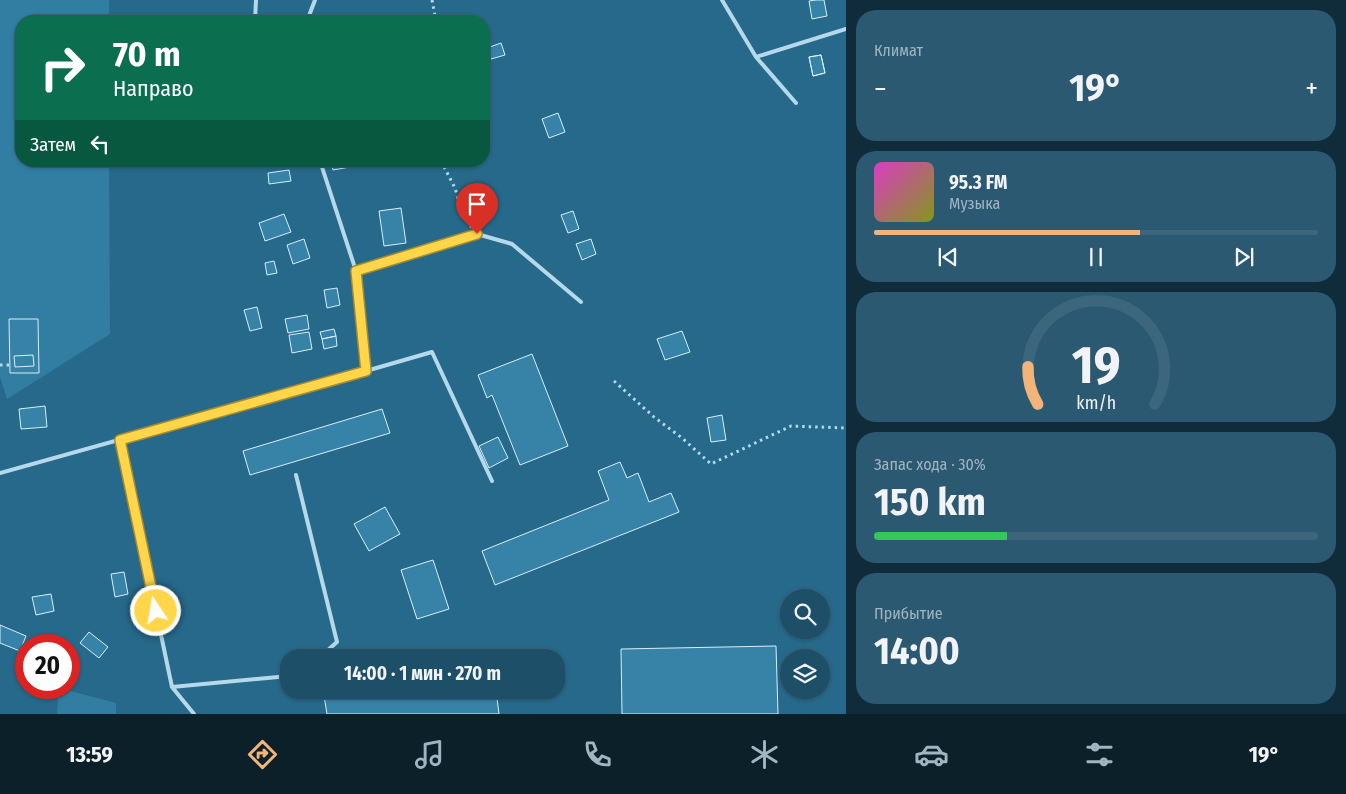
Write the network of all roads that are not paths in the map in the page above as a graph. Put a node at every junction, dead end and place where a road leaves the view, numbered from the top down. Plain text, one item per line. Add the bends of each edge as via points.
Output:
1 (256, 0) edge
2 (315, 0) edge
3 (722, 0) edge
4 (255, 15) edge
5 (309, 15) edge
6 (846, 29) edge
7 (756, 57) junction
8 (796, 103) dead end
9 (322, 167) edge
10 (356, 271) junction
11 (580, 302) dead end
12 (366, 371) junction
13 (120, 440) junction
14 (0, 473) edge
15 (296, 475) dead end
16 (492, 481) dead end
17 (329, 649) edge
18 (280, 677) edge
19 (172, 687) junction
20 (194, 714) edge

1 - 4 lane
2 - 5 lane
3 - 7 lane
6 - 7 lane
7 - 8 lane
9 - 10 lane
10 - 11 lane via 477,234 512,244
10 - 12 lane
12 - 13 lane
12 - 16 lane via 432,352
13 - 14 lane
13 - 19 lane
15 - 17 lane via 337,642
18 - 19 lane
19 - 20 lane

